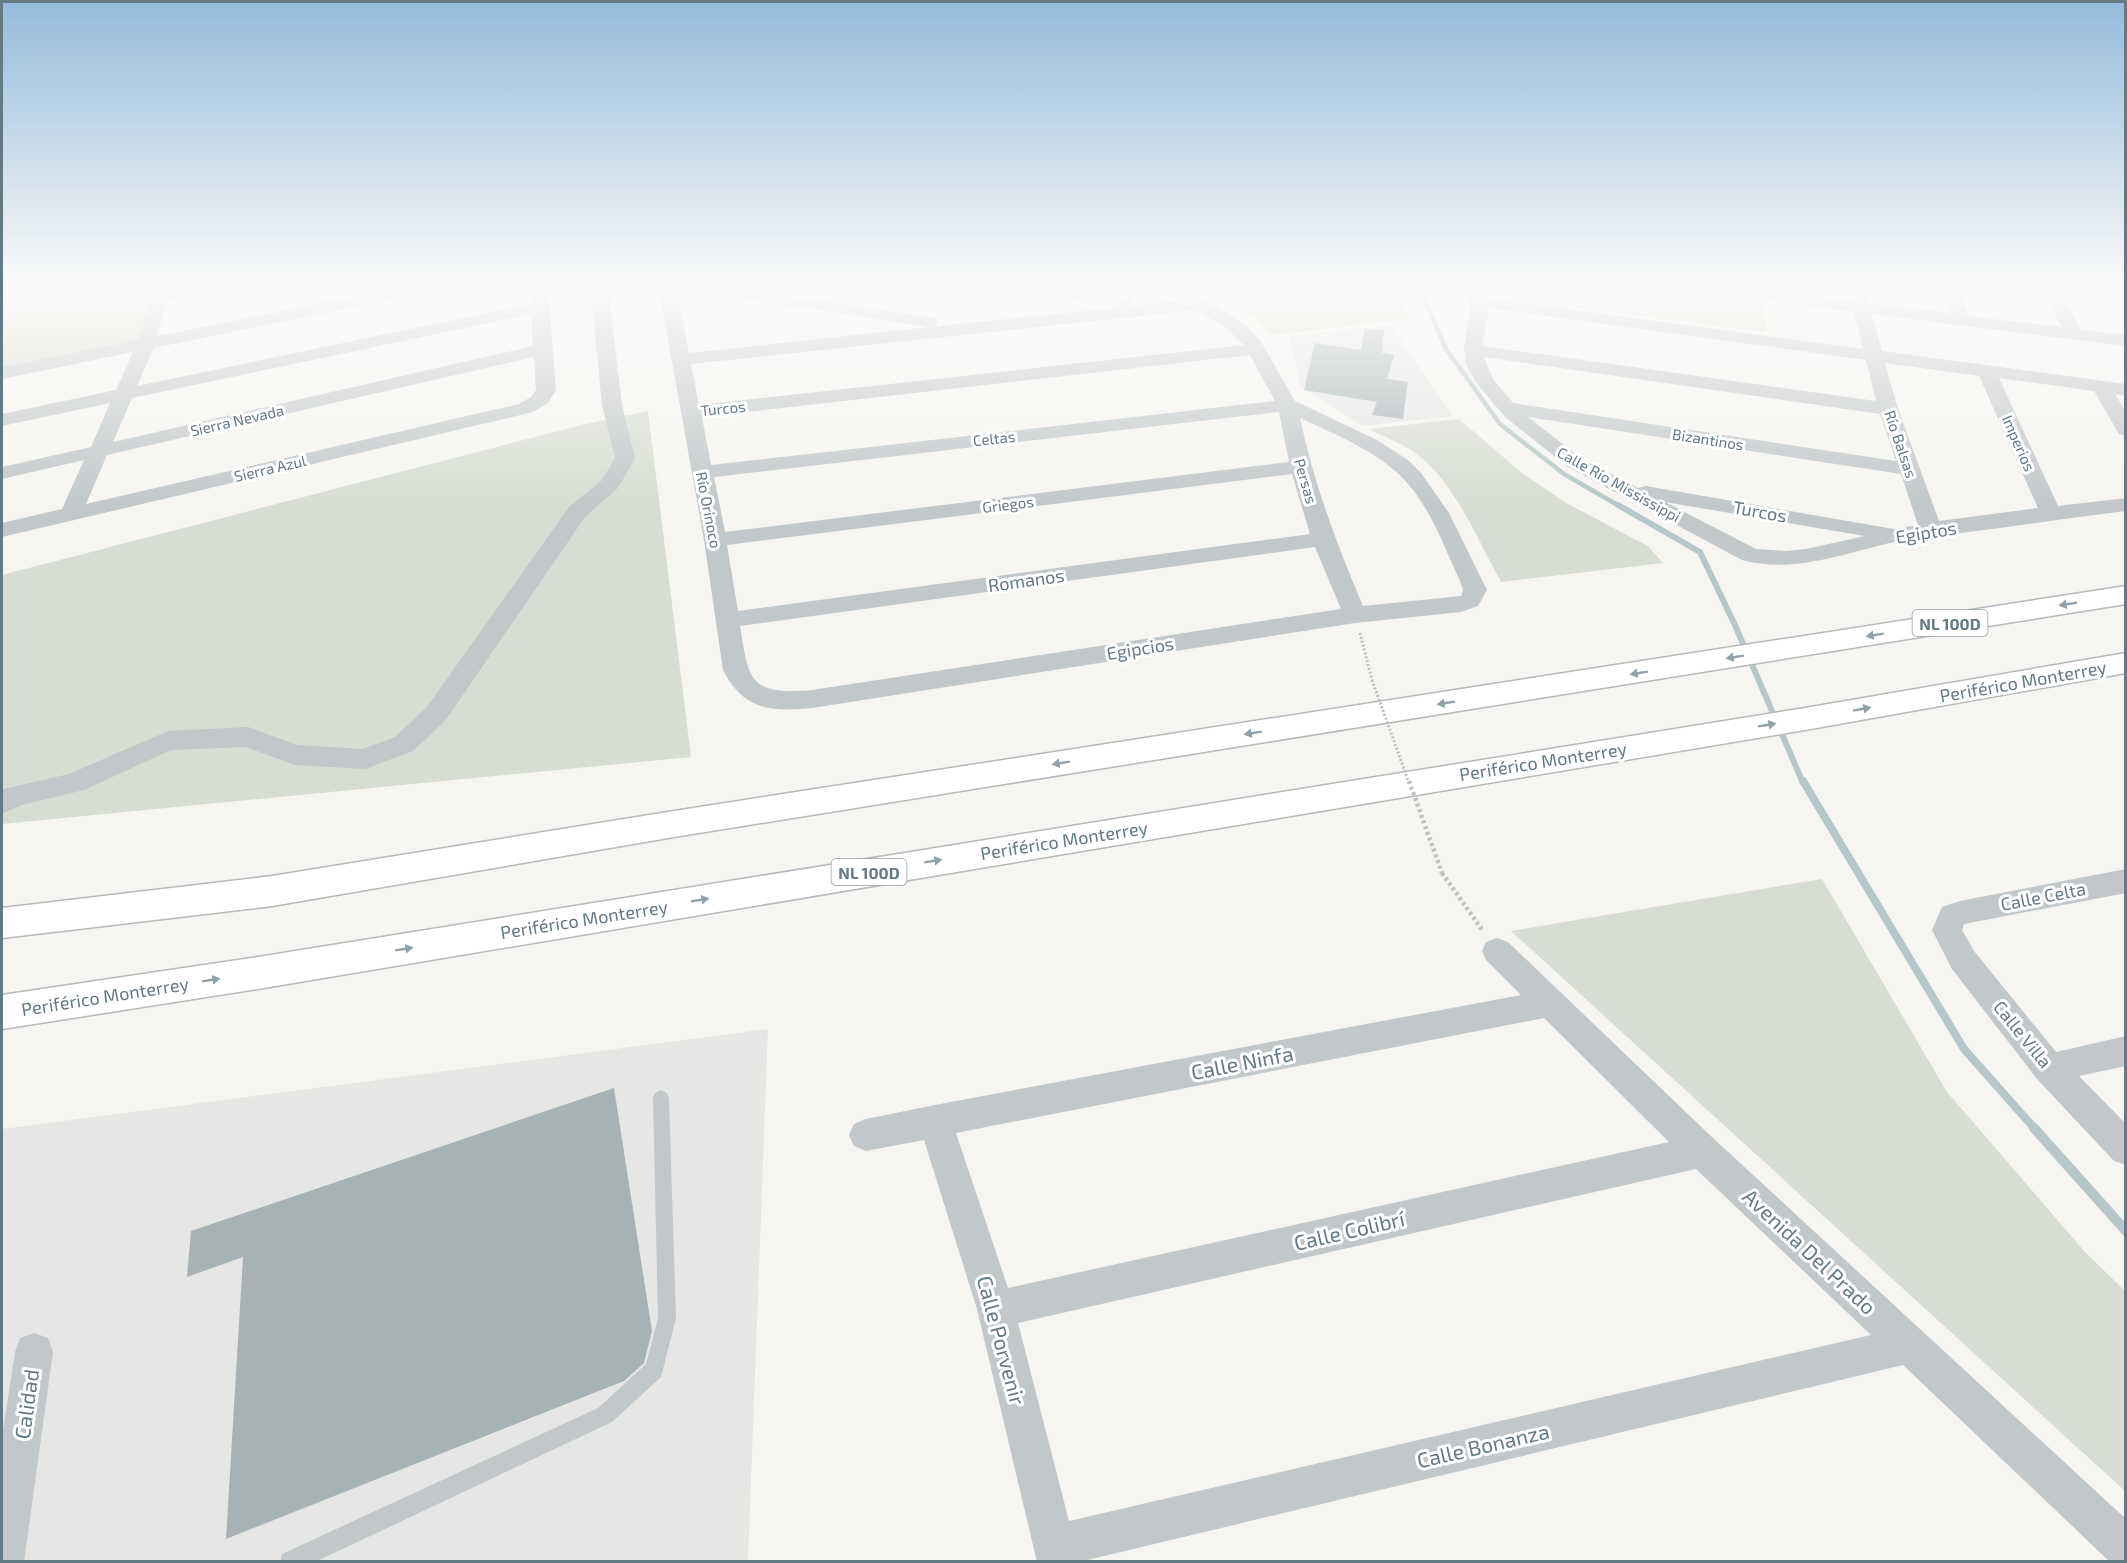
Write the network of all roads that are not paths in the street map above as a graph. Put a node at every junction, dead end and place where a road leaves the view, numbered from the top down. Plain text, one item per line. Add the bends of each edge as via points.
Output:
1 (72, 359) edge
2 (140, 359) edge
3 (294, 359) edge
4 (502, 359) edge
5 (542, 359) edge
6 (607, 359) edge
7 (682, 359) edge
8 (1174, 359) edge
9 (1261, 359) edge
10 (1476, 359) edge
11 (1536, 359) edge
12 (1875, 359) edge
13 (1889, 359) edge
14 (1987, 372) junction
15 (2, 373) edge
16 (2101, 387) junction
17 (2126, 390) edge
18 (124, 395) junction
19 (1287, 405) junction
20 (1507, 408) junction
21 (1888, 409) junction
22 (690, 412) junction
23 (2, 420) edge
24 (2126, 430) edge
25 (99, 452) junction
26 (1300, 467) junction
27 (1910, 469) junction
28 (701, 471) junction
29 (2, 473) edge
30 (1621, 488) junction
31 (2126, 504) edge
32 (71, 514) junction
33 (2051, 514) junction
34 (2, 530) edge
35 (1931, 530) junction
36 (1899, 535) junction
37 (1323, 539) junction
38 (715, 540) junction
39 (1731, 545) joint
40 (2126, 595) edge
41 (1355, 615) junction
42 (728, 620) junction
43 (2126, 663) edge
44 (788, 701) joint
45 (2, 804) edge
46 (2126, 881) edge
47 (1960, 913) joint
48 (2, 923) edge
49 (1497, 951) road end
50 (1549, 1003) junction
51 (2, 1012) edge
52 (2126, 1051) edge
53 (2049, 1068) junction
54 (661, 1098) dead end
55 (935, 1122) junction
56 (866, 1135) dead end
57 (2126, 1149) edge
58 (1702, 1150) junction
59 (996, 1309) junction
60 (1909, 1345) junction
61 (33, 1352) dead end
62 (2126, 1548) edge
63 (1057, 1553) edge
64 (3, 1562) edge
65 (290, 1562) edge

1 - 15 street
2 - 18 street
3 - 18 street
4 - 25 street, Sierra Nevada
5 - 32 street, Sierra Azul via 544,396 514,411
6 - 45 street via 612,405 625,458 611,484 577,512 436,714 404,744 365,759 295,755 248,737 168,741 74,783 14,796
7 - 22 street, Río Orinoco
8 - 22 street, Turcos
9 - 19 street, Persas
10 - 20 street, Calle Río Mississippi via 1480,373
11 - 21 street
12 - 21 street, Río Balsas
13 - 14 street
14 - 16 street
14 - 33 street, Imperios
16 - 17 street
16 - 24 street
18 - 23 street
18 - 25 street
19 - 26 street, Persas
19 - 28 street, Celtas
19 - 41 street, Egipcios via 1372,446 1415,478 1475,590 1470,601 1461,604
20 - 27 street, Bizantinos
20 - 30 street, Calle Río Mississippi via 1550,446
21 - 27 street, Río Balsas
22 - 28 street, Río Orinoco
25 - 29 street, Sierra Nevada
25 - 32 street
26 - 37 street, Persas
26 - 38 street, Griegos
27 - 35 street, Río Balsas
28 - 38 street, Río Orinoco
30 - 36 street, Turcos
30 - 39 street, Calle Río Mississippi
31 - 33 street, Egiptos
32 - 34 street, Sierra Azul
33 - 35 street, Egiptos
35 - 36 street, Egiptos
36 - 39 street, Egiptos via 1788,559 1750,555
37 - 41 street, Persas
37 - 42 street, Romanos
38 - 42 street, Río Orinoco
40 -> 48 highway, NL 100D via 272,891
41 - 44 street, Egipcios
42 - 44 street, Río Orinoco via 740,683 763,697
51 -> 43 highway, Periférico Monterrey / NL 100D via 1804,719
46 - 47 street, Calle Celta
47 - 53 street, Calle Villa via 1948,922 1950,939
49 - 50 street, Avenida Del Prado
50 - 55 street, Calle Ninfa
50 - 58 street, Avenida Del Prado
52 - 53 street
53 - 57 street, Calle Villa
54 - 65 lane via 667,1318 654,1370 605,1414
55 - 56 street, Calle Ninfa
55 - 59 street, Calle Porvenir
58 - 59 street, Calle Colibrí
58 - 60 street, Avenida Del Prado
59 - 63 street, Calle Porvenir
60 - 62 street, Avenida Del Prado
60 - 63 street, Calle Bonanza
61 - 64 street, Calidad

